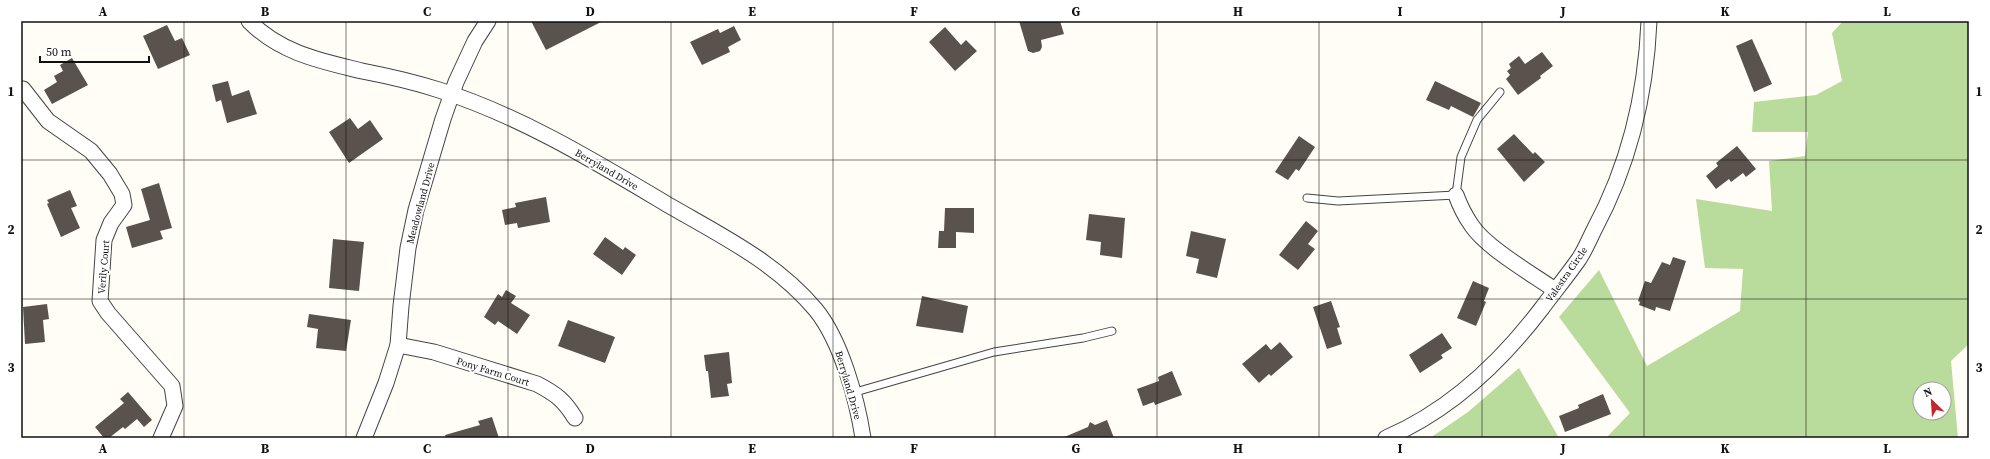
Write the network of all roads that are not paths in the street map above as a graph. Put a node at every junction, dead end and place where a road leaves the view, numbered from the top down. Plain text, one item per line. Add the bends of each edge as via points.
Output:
1 (250, 21) edge
2 (488, 21) edge
3 (1649, 21) edge
4 (23, 89) dead end
5 (1500, 92) dead end
6 (452, 95) junction
7 (1456, 195) junction
8 (1306, 198) dead end
9 (1555, 290) junction
10 (1112, 331) dead end
11 (398, 345) junction
12 (852, 393) junction
13 (575, 418) dead end
14 (161, 438) edge
15 (364, 438) edge
16 (863, 438) edge
17 (1386, 438) edge

1 - 6 street, Berryland Drive via 270,38 312,59 398,79
2 - 6 street, Meadowland Drive via 475,42
3 - 9 street, Valestra Circle via 1643,92 1634,132 1621,171 1605,210 1579,258
4 - 14 street, Verily Court via 48,121 91,151 122,194 124,205 111,223 104,240 100,301 172,386 175,406
5 - 7 lane via 1477,120 1461,157
6 - 11 street, Meadowland Drive via 416,210 408,248
6 - 12 street, Berryland Drive via 535,130 581,154 758,258 779,273 798,290 824,321 842,357
7 - 8 lane via 1338,201
7 - 9 street via 1472,227 1485,240
9 - 17 street, Valestra Circle via 1522,334 1467,388 1430,414
10 - 12 lane via 994,352
11 - 13 street, Pony Farm Court via 434,352 537,384 566,403
11 - 15 street, Meadowland Drive
12 - 16 street, Berryland Drive

